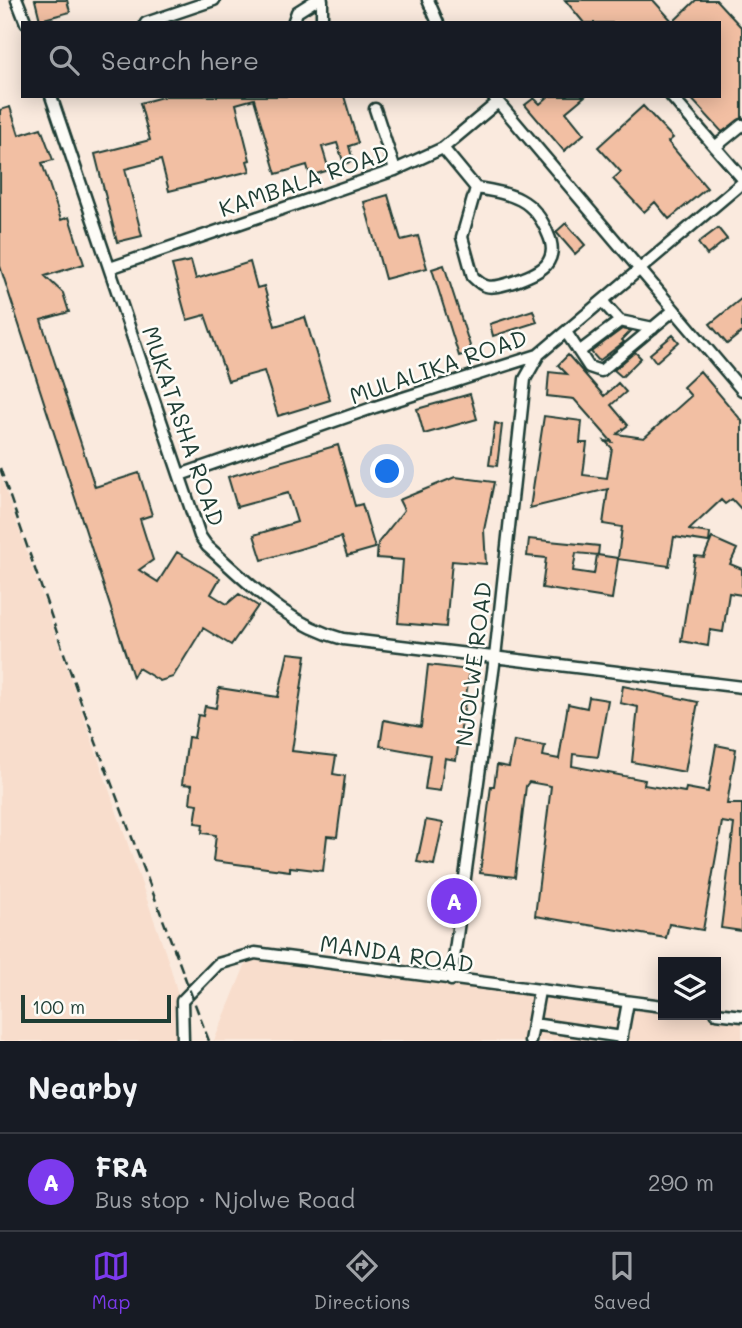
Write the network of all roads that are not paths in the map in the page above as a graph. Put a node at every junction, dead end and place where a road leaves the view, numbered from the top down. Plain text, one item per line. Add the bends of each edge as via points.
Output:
1 (17, 0) edge
2 (214, 0) edge
3 (316, 0) edge
4 (322, 0) edge
5 (428, 0) edge
6 (25, 21) edge
7 (152, 21) edge
8 (294, 21) edge
9 (322, 21) edge
10 (437, 21) edge
11 (52, 98) edge
12 (673, 98) edge
13 (496, 99) edge
14 (375, 109) dead end
15 (742, 125) edge
16 (715, 147) junction
17 (443, 148) junction
18 (395, 170) junction
19 (742, 181) edge
20 (476, 188) junction
21 (110, 268) junction
22 (639, 270) junction
23 (602, 301) junction
24 (674, 310) junction
25 (620, 321) junction
26 (653, 328) junction
27 (566, 332) junction
28 (579, 352) junction
29 (538, 355) junction
30 (742, 390) edge
31 (180, 475) junction
32 (495, 657) junction
33 (742, 687) edge
34 (451, 980) junction
35 (539, 991) junction
36 (628, 1002) junction
37 (658, 1005) edge
38 (721, 1014) edge
39 (742, 1016) edge
40 (533, 1024) junction
41 (622, 1039) edge
42 (183, 1041) edge
43 (530, 1041) edge

1 - 6 street
2 - 7 street
3 - 8 street via 297,12
4 - 9 street
5 - 10 street
11 - 21 street, MUKATASHA ROAD
12 - 16 street
13 - 17 street, KAMBALA ROAD
13 - 22 street
14 - 18 street
15 - 16 street
16 - 19 street
17 - 18 street, KAMBALA ROAD
17 - 20 street
18 - 21 street, KAMBALA ROAD
19 - 22 street, MULALIKA ROAD
20 - 20 street via 518,199 540,214 552,244 545,267 504,286 487,287 472,277 462,237
21 - 31 street, MUKATASHA ROAD
22 - 23 street, MULALIKA ROAD
22 - 24 street
23 - 25 street
23 - 27 street, MULALIKA ROAD
24 - 26 street
24 - 30 street
25 - 26 street
25 - 28 street
26 - 28 street via 601,371 593,370
27 - 28 street
27 - 29 street, MULALIKA ROAD
29 - 31 street, MULALIKA ROAD
29 - 32 street, NJOLWE ROAD via 525,379
31 - 32 street, MUKATASHA ROAD via 207,546 296,621 342,639
32 - 33 street, MUKATASHA ROAD
32 - 34 street, NJOLWE ROAD
34 - 35 street, MANDA ROAD
34 - 42 street, MANDA ROAD via 255,953 237,956 218,964 182,1001
35 - 36 street, MANDA ROAD
35 - 40 street
36 - 37 street, MANDA ROAD
36 - 41 street
38 - 39 street
40 - 41 street
40 - 43 street

